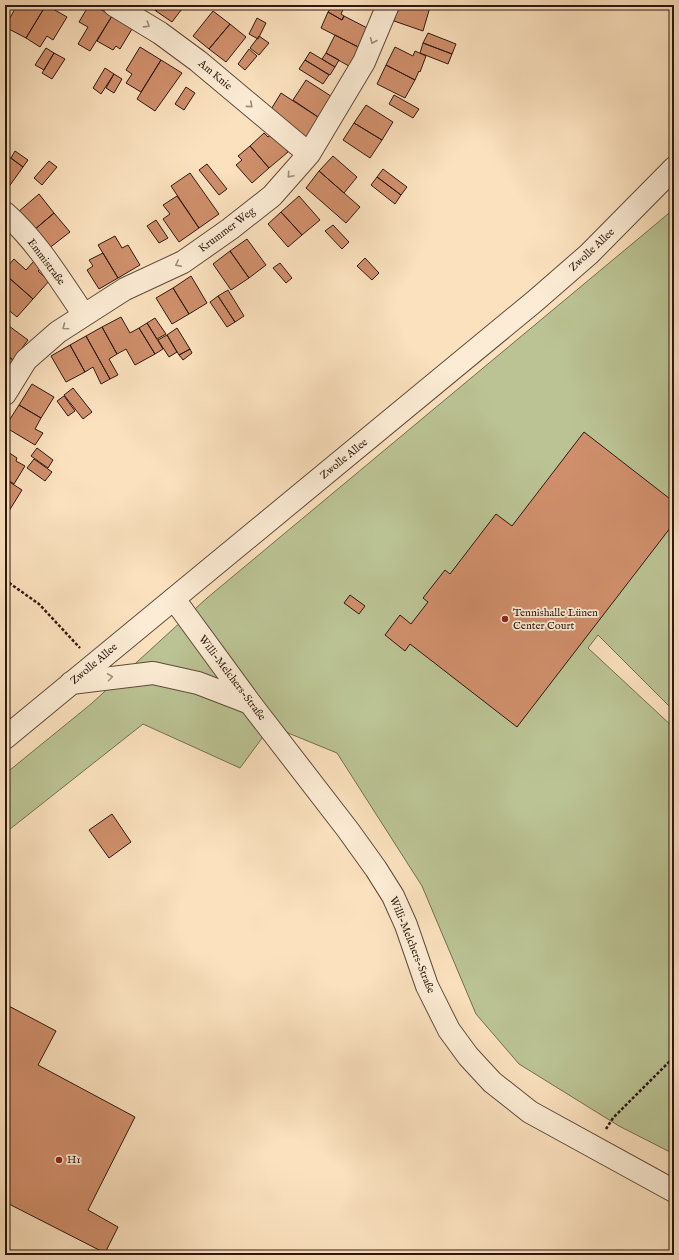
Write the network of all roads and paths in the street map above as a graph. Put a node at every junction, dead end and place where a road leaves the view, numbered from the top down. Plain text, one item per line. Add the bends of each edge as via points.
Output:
1 (114, 5) edge
2 (388, 5) edge
3 (309, 154) junction
4 (674, 168) edge
5 (5, 213) edge
6 (84, 315) junction
7 (5, 394) edge
8 (5, 580) edge
9 (174, 599) junction
10 (94, 664) junction
11 (71, 683) junction
12 (250, 703) junction
13 (5, 738) edge
14 (674, 1057) edge
15 (595, 1149) junction
16 (674, 1191) edge

1 -> 3 street, Am Knie via 160,33 198,61
2 -> 3 street, Krummer Weg via 364,62
3 -> 6 street, Krummer Weg via 272,196 230,229 183,262 125,289
4 - 9 street, Zwolle Allee via 589,254 541,296
5 - 6 street, Emmistraße via 15,221 46,260
6 -> 7 street, Krummer Weg via 58,332 26,360
8 - 10 path via 39,604
9 - 10 street, Zwolle Allee
9 - 12 street, Willi-Melchers-Straße
10 - 11 street, Zwolle Allee
11 -> 12 street via 153,673 198,683
11 - 13 street, Zwolle Allee
12 - 15 street, Willi-Melchers-Straße via 348,830 393,896 427,986 449,1030 468,1056 492,1082 530,1112
14 - 15 path via 613,1118
15 - 16 street, Willi-Melchers-Straße

